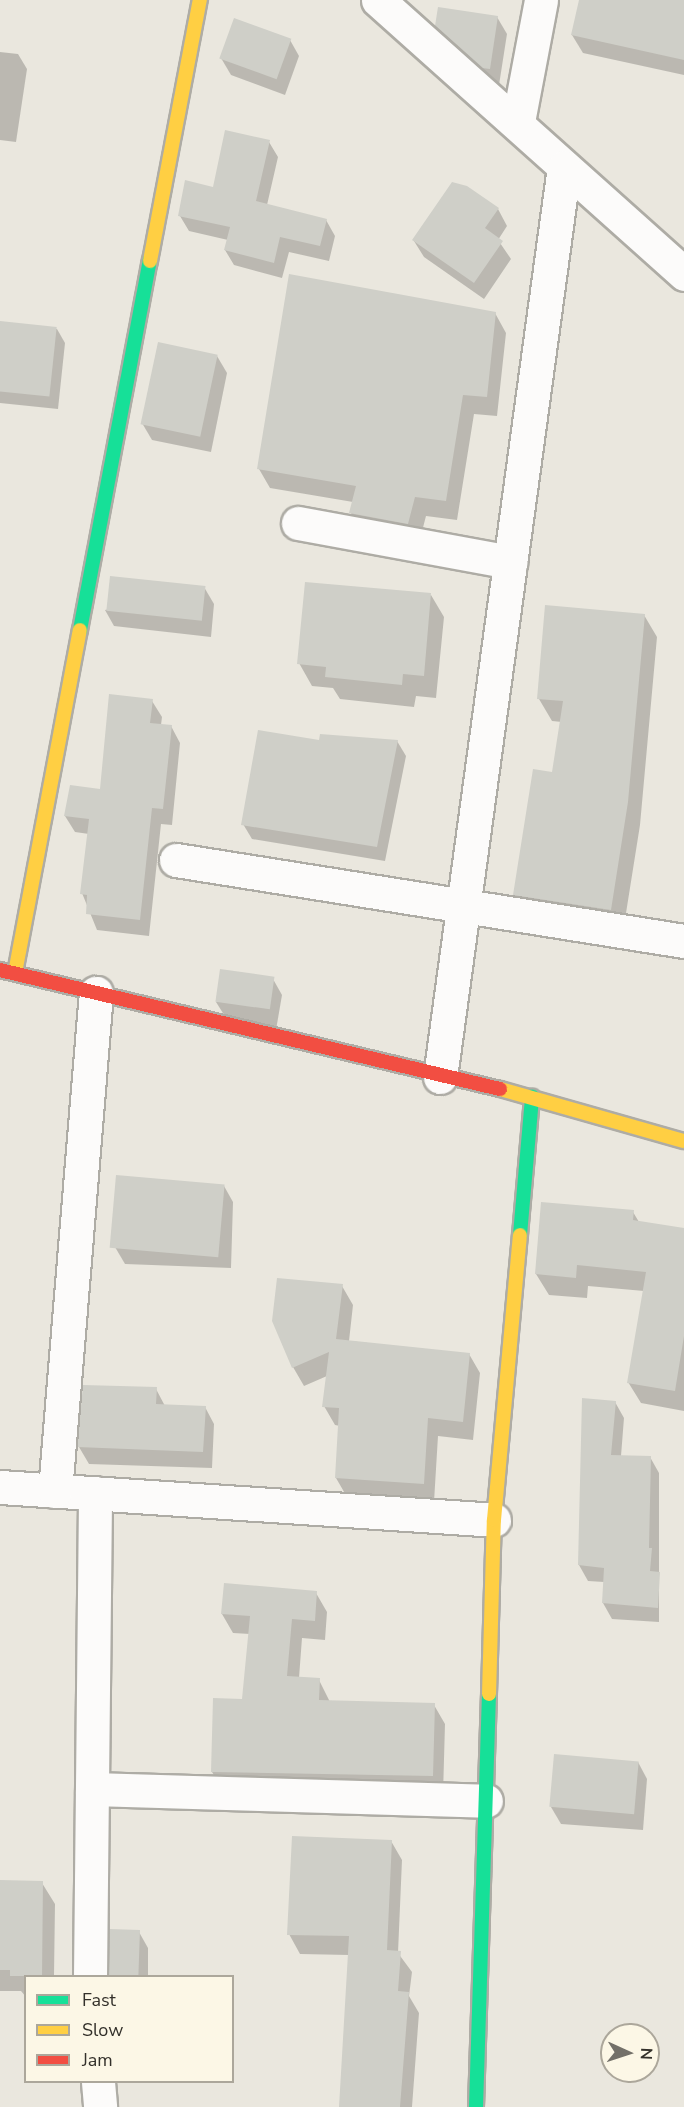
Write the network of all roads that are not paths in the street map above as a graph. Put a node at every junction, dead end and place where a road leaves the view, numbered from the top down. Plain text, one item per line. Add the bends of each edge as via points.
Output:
1 (200, 0) edge
2 (378, 0) edge
3 (541, 0) edge
4 (518, 122) junction
5 (564, 167) junction
6 (684, 274) edge
7 (298, 523) dead end
8 (510, 562) junction
9 (176, 860) dead end
10 (463, 907) junction
11 (684, 941) edge
12 (0, 970) edge
13 (15, 973) junction
14 (96, 993) junction
15 (440, 1077) junction
16 (532, 1098) junction
17 (684, 1142) edge
18 (0, 1487) edge
19 (55, 1491) junction
20 (95, 1493) junction
21 (494, 1520) junction
22 (92, 1789) junction
23 (486, 1801) junction
24 (90, 1975) edge
25 (98, 2083) edge
26 (100, 2107) edge
27 (476, 2107) edge

1 - 13 street
2 - 4 street
3 - 4 street
4 - 5 street
5 - 6 street
5 - 8 street
7 - 8 street
8 - 10 street
9 - 10 street
10 - 11 street
10 - 15 street
12 - 13 street
13 - 14 street
14 - 15 street
14 - 19 street
15 - 16 street
16 - 17 street
16 - 21 street
18 - 19 street
19 - 20 street
20 - 21 street
20 - 22 street
21 - 23 street
22 - 23 street
22 - 24 street
23 - 27 street
25 - 26 street

